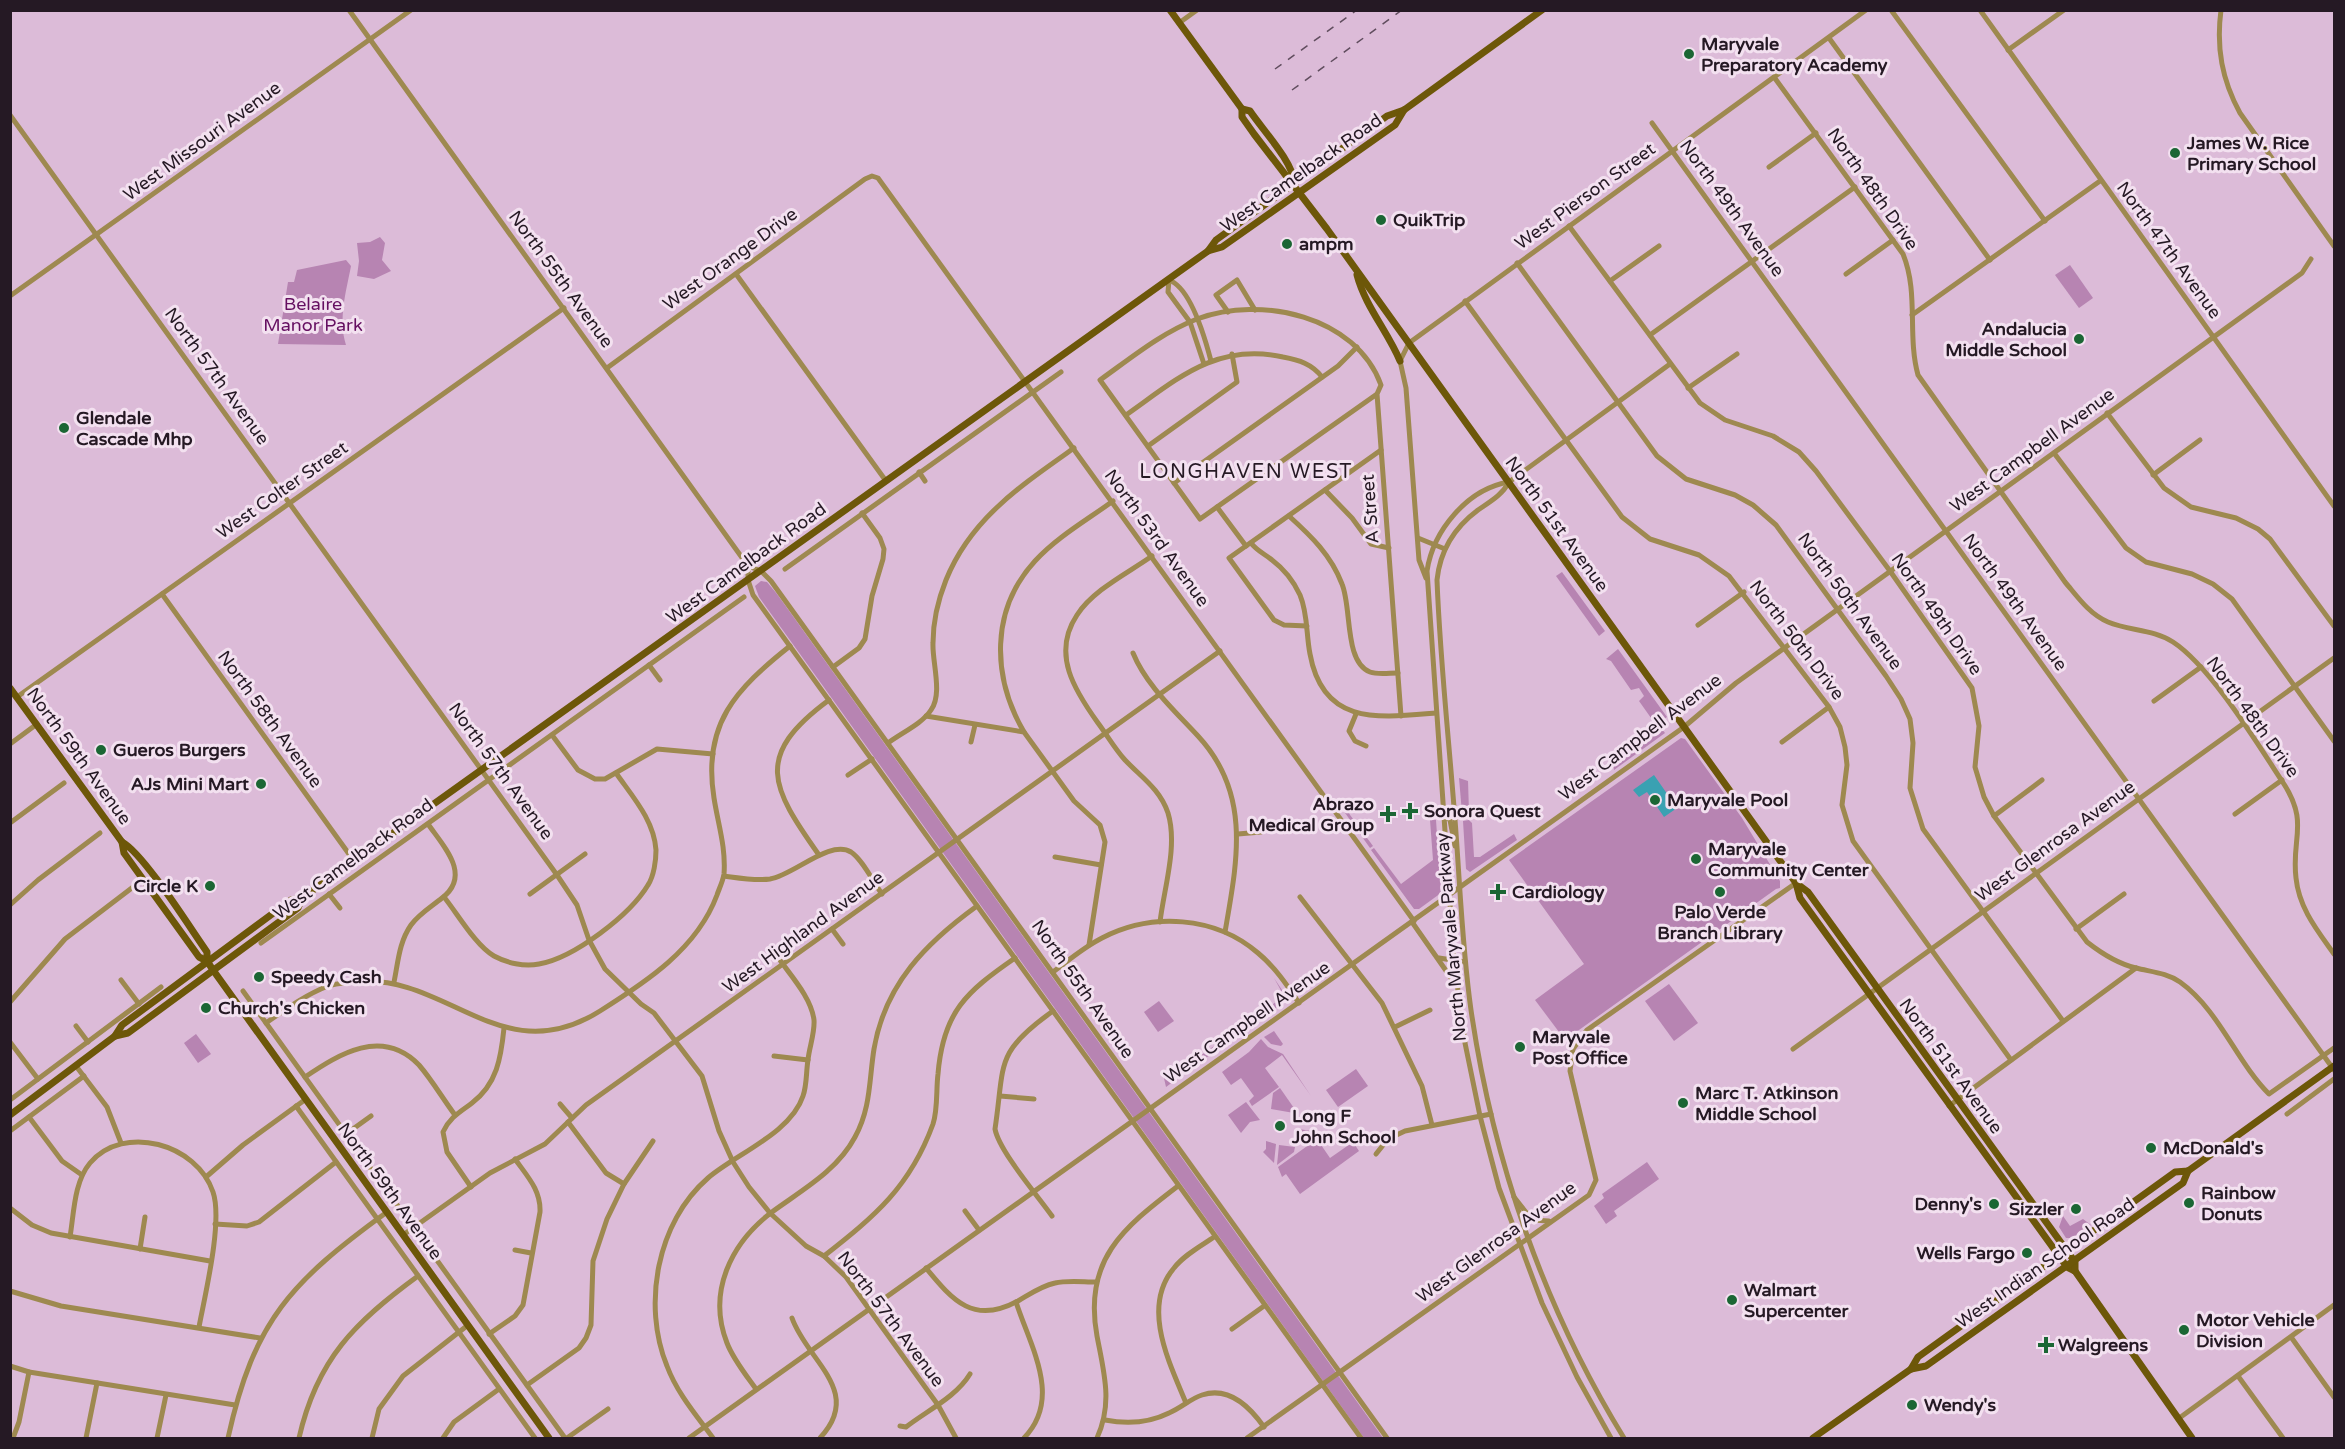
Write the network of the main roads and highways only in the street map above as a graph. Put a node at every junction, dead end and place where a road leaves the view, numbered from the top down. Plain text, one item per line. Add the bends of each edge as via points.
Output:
1 (1170, 10) edge
2 (1542, 10) edge
3 (1404, 110) junction
4 (1294, 183) junction
5 (1300, 191) junction
6 (1208, 252) junction
7 (1356, 269) junction
8 (1400, 361) road end
9 (10, 688) edge
10 (1796, 884) junction
11 (302, 898) junction
12 (207, 961) junction
13 (213, 970) junction
14 (115, 1036) junction
15 (2334, 1068) edge
16 (10, 1115) edge
17 (2188, 1171) junction
18 (2066, 1250) junction
19 (2058, 1256) junction
20 (2075, 1262) junction
21 (2067, 1267) junction
22 (2075, 1271) junction
23 (1911, 1369) junction
24 (549, 1438) edge
25 (1813, 1438) edge
26 (2192, 1438) edge

1 - 4 main road, North 51st Avenue via 1242,109 1242,117 1254,135 1286,179
2 - 3 main road, West Camelback Road
3 - 4 main road, West Camelback Road via 1387,116
3 - 5 main road, West Camelback Road via 1395,126
4 - 5 main road, North 51st Avenue
4 - 6 main road, West Camelback Road via 1216,240
5 - 6 main road, West Camelback Road via 1222,247
5 - 7 main road, North 51st Avenue
6 - 11 main road, West Camelback Road
7 - 8 main road via 1362,293
7 - 10 main road, North 51st Avenue
9 - 12 main road, North 59th Avenue via 207,952
10 - 18 main road, North 51st Avenue via 1808,892
10 - 19 main road, North 51st Avenue via 1800,898
11 - 12 main road, West Camelback Road via 291,900
11 - 13 main road, West Camelback Road via 298,908 269,934
12 - 13 main road, North 59th Avenue
12 - 14 main road, West Camelback Road via 154,996
13 - 14 main road, West Camelback Road via 128,1033
13 - 24 main road, North 59th Avenue
14 - 16 main road, West Camelback Road
15 - 17 main road, West Indian School Road
17 - 18 main road, West Indian School Road via 2175,1172
17 - 20 main road, West Indian School Road via 2183,1183
18 - 19 main road, West Indian School Road
18 - 20 main road, North 51st Avenue
19 - 21 main road, North 51st Avenue
19 - 23 main road, West Indian School Road via 1918,1357
20 - 21 main road, West Indian School Road
20 - 22 main road
21 - 22 main road, North 51st Avenue
21 - 23 main road, West Indian School Road via 1926,1366
22 - 26 main road, North 51st Avenue
23 - 25 main road, West Indian School Road

